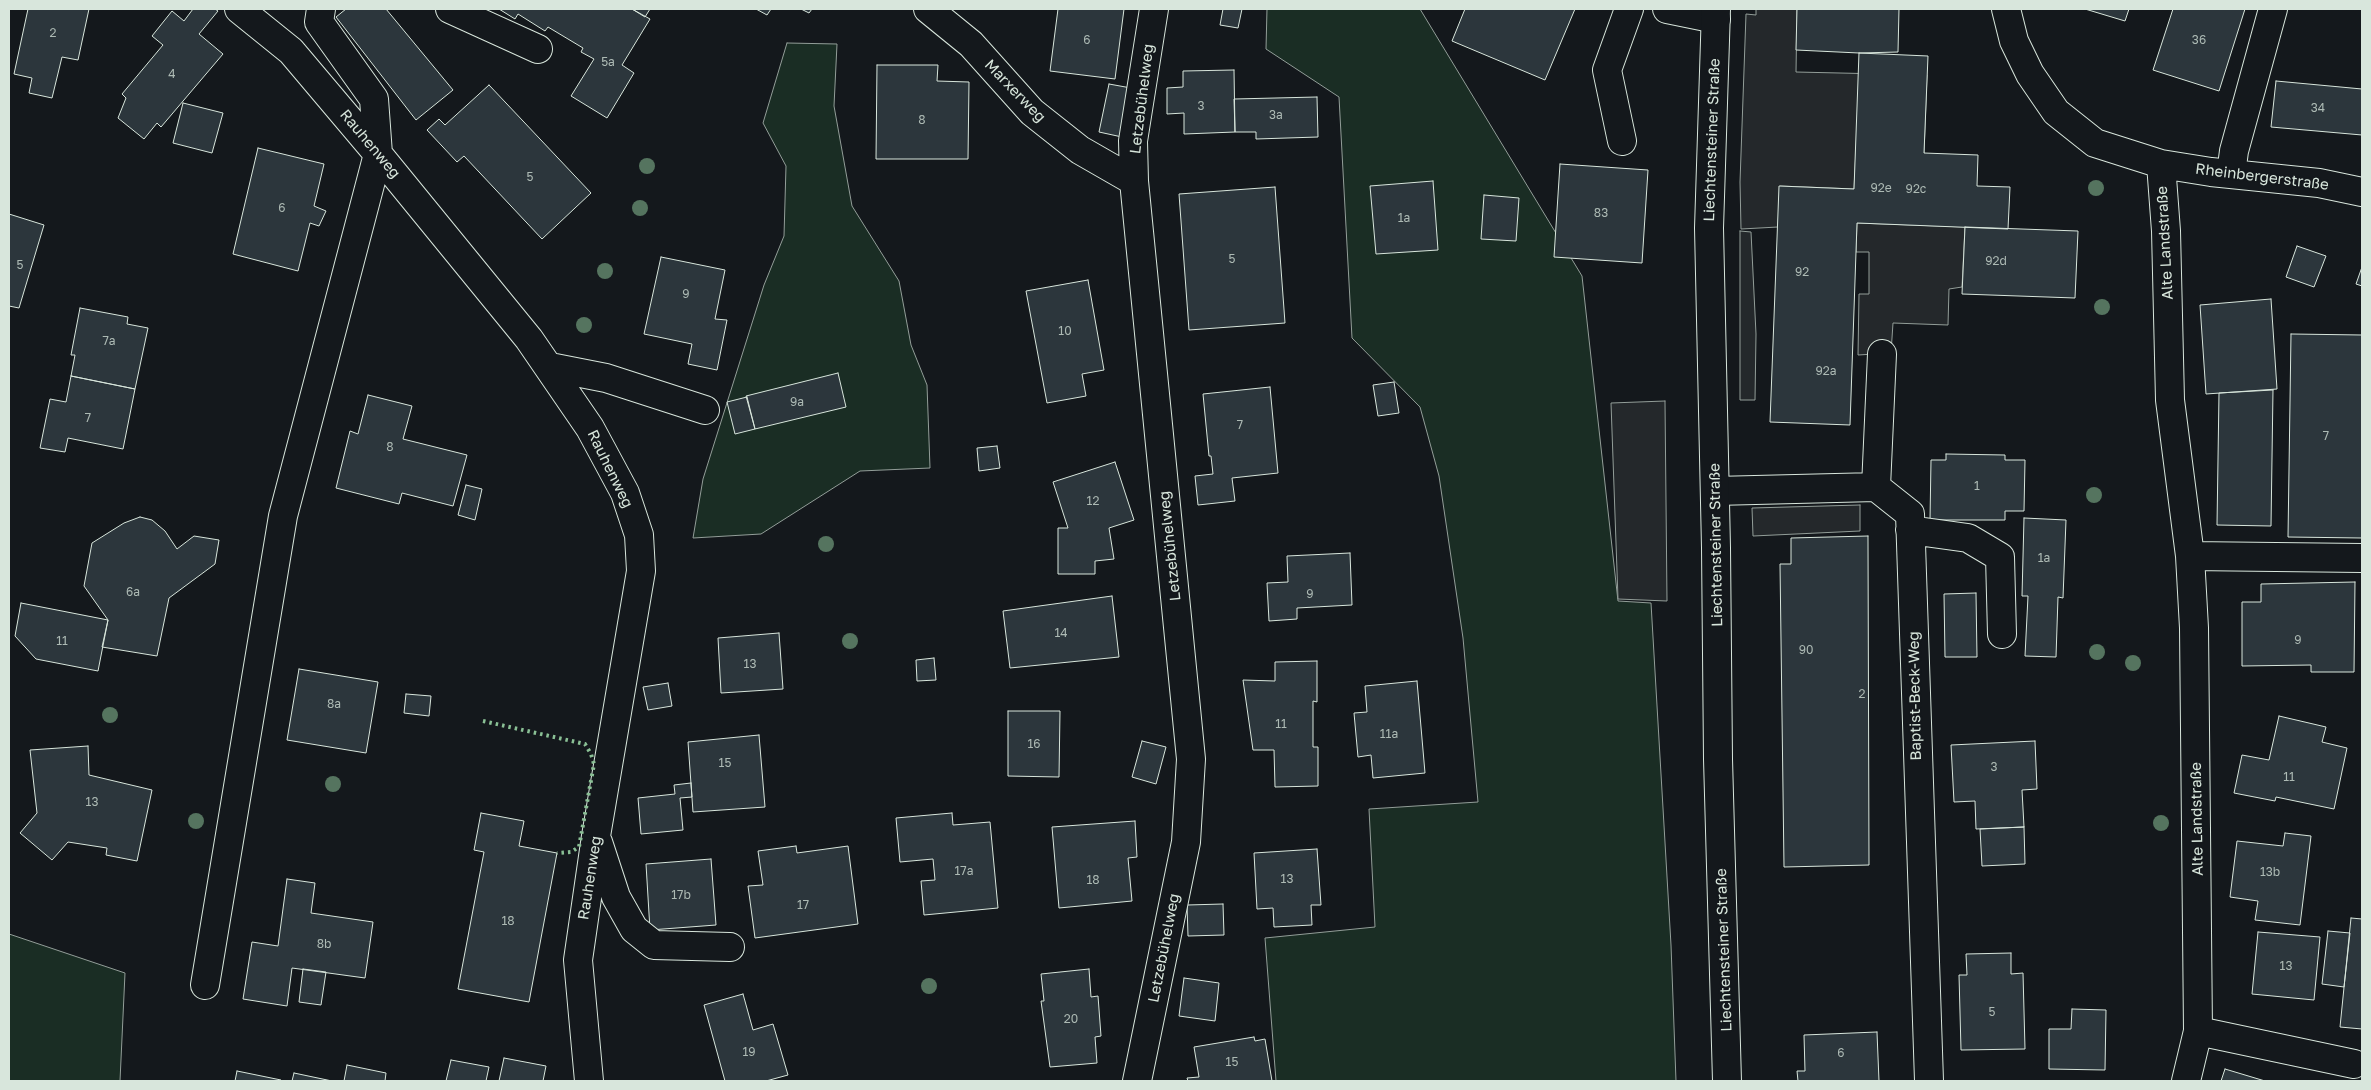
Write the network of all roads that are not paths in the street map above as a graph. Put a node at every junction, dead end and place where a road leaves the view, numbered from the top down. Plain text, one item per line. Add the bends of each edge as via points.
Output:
1 (239, 9) edge
2 (321, 9) edge
3 (450, 9) edge
4 (928, 9) edge
5 (1154, 9) edge
6 (1629, 9) edge
7 (1667, 9) edge
8 (2006, 9) edge
9 (2273, 9) edge
10 (1716, 14) edge
11 (538, 48) dead end
12 (1622, 141) dead end
13 (378, 154) junction
14 (2162, 164) junction
15 (2232, 174) junction
16 (1134, 181) junction
17 (2362, 192) edge
18 (1882, 354) dead end
19 (550, 367) junction
20 (705, 410) dead end
21 (1876, 487) junction
22 (1715, 491) junction
23 (1910, 530) junction
24 (2190, 556) junction
25 (2362, 558) edge
26 (2002, 634) dead end
27 (596, 836) junction
28 (730, 947) dead end
29 (204, 985) dead end
30 (2198, 1031) junction
31 (2354, 1064) dead end
32 (589, 1081) edge
33 (1136, 1081) edge
34 (1727, 1081) edge
35 (1930, 1081) edge
36 (2186, 1081) edge

1 - 13 street, Rauhenweg via 291,51
2 - 13 street via 319,22 374,99
3 - 11 street
4 - 16 street, Marxerweg via 971,44 1032,112 1080,150
5 - 16 street, Letzebühelweg via 1133,142
6 - 12 street via 1607,70
7 - 10 street
8 - 14 street, Alte Landstraße via 2014,41 2030,74 2056,112 2096,143
9 - 15 street via 2234,151
10 - 22 street, Liechtensteiner Straße via 1709,228
13 - 19 street, Rauhenweg
13 - 29 street via 283,516
14 - 15 street, Rheinbergerstraße
14 - 24 street, Alte Landstraße via 2170,400
15 - 17 street, Rheinbergerstraße via 2319,183
16 - 33 street, Letzebühelweg via 1191,759 1186,842
18 - 21 street
19 - 20 street via 606,378
19 - 27 street, Rauhenweg via 590,428 625,493 639,535 641,571
21 - 22 street
21 - 23 street, Baptist-Beck-Weg via 1910,514
22 - 34 street, Liechtensteiner Straße
23 - 26 street via 1968,538 2000,557
23 - 35 street, Baptist-Beck-Weg
24 - 25 street
24 - 30 street, Alte Landstraße via 2195,687
27 - 28 street via 616,897 634,929 654,945
27 - 32 street, Rauhenweg via 578,960
30 - 31 street
30 - 36 street, Alte Landstraße

